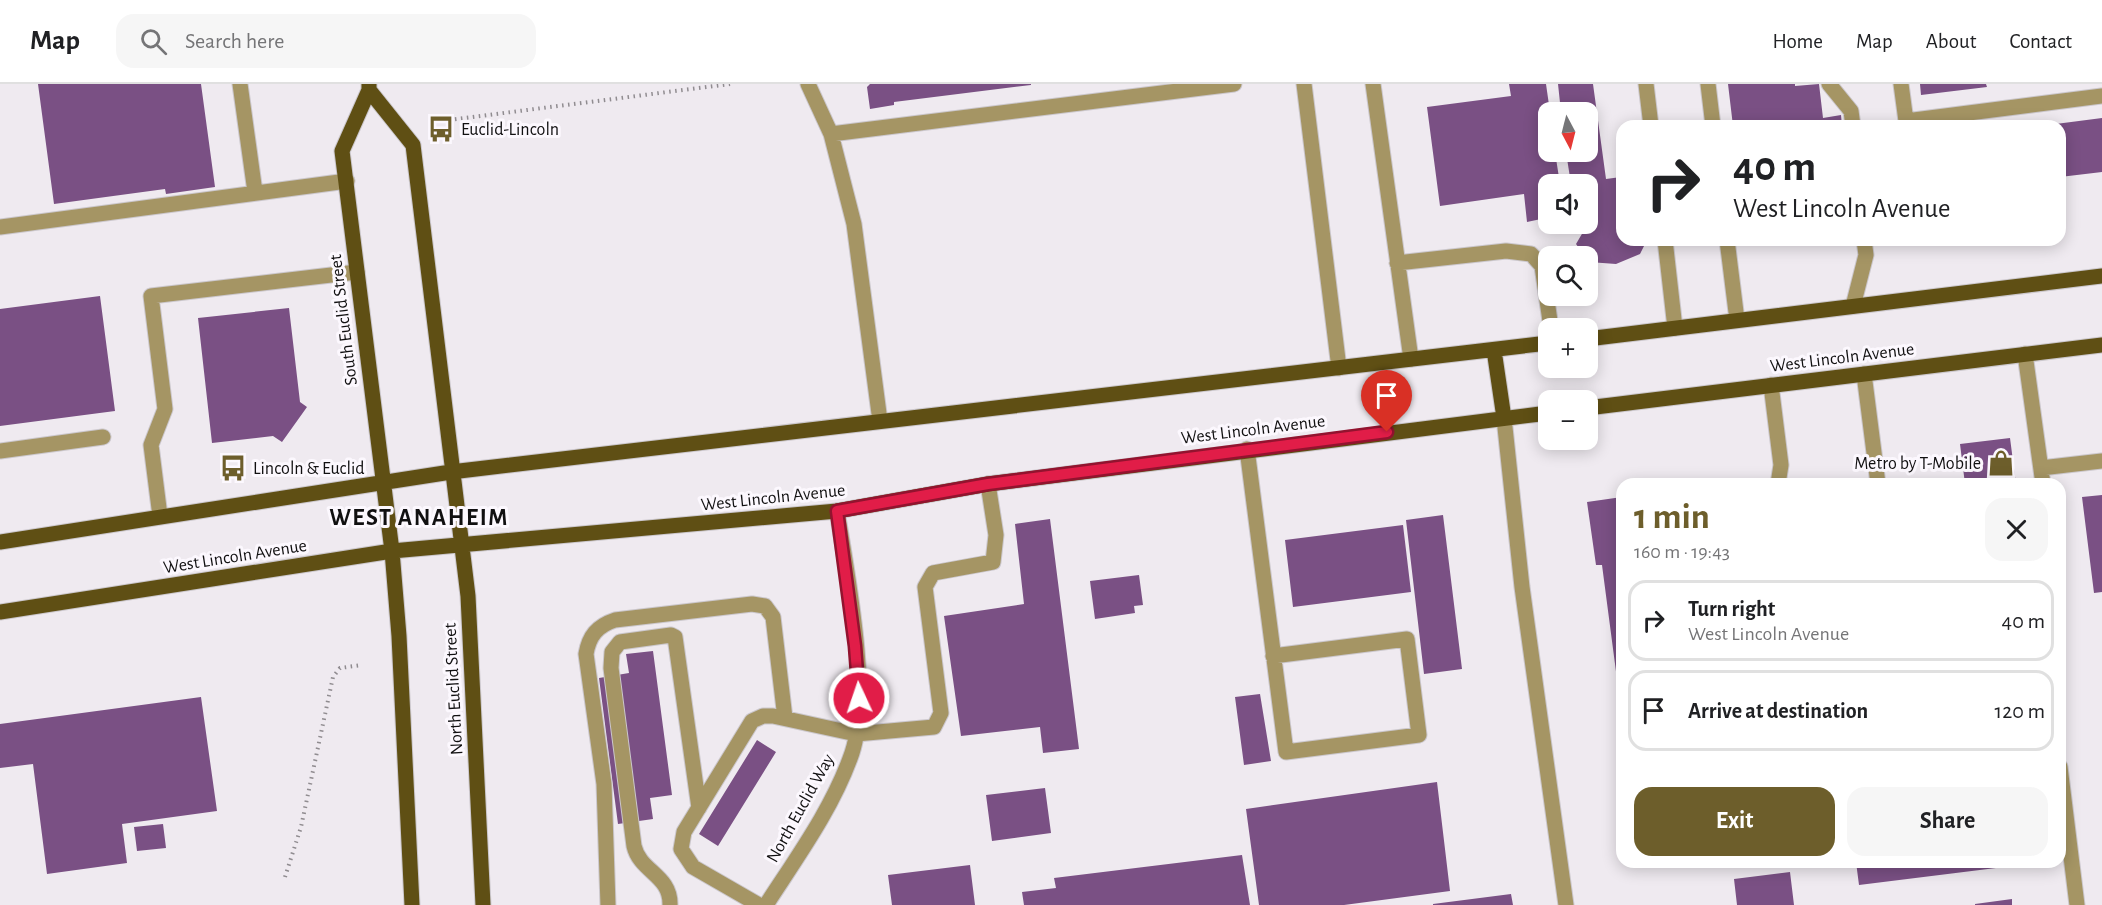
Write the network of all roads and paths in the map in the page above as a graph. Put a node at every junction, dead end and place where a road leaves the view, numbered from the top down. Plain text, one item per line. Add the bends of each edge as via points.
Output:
1 (240, 84) edge
2 (730, 84) edge
3 (808, 84) edge
4 (1234, 84) edge
5 (1304, 84) edge
6 (1373, 84) edge
7 (1646, 84) edge
8 (1708, 84) edge
9 (1829, 84) edge
10 (1901, 84) edge
11 (369, 87) edge
12 (2102, 96) edge
13 (449, 120) dead end
14 (1650, 120) edge
15 (1712, 120) edge
16 (1852, 120) edge
17 (1906, 120) edge
18 (1914, 120) edge
19 (831, 134) junction
20 (347, 181) junction
21 (255, 192) junction
22 (0, 227) edge
23 (1666, 246) edge
24 (1729, 246) edge
25 (1865, 246) edge
26 (1397, 263) junction
27 (357, 272) junction
28 (2102, 276) edge
29 (1852, 306) junction
30 (1550, 318) edge
31 (1737, 320) junction
32 (1675, 328) junction
33 (1598, 338) edge
34 (1538, 344) edge
35 (2102, 345) edge
36 (1494, 350) junction
37 (2025, 354) junction
38 (1411, 359) junction
39 (1339, 368) junction
40 (1864, 374) junction
41 (1771, 385) junction
42 (1598, 407) edge
43 (1538, 414) edge
44 (1504, 418) junction
45 (880, 421) junction
46 (104, 437) dead end
47 (1246, 449) junction
48 (0, 450) edge
49 (2102, 461) edge
50 (2041, 468) junction
51 (451, 472) junction
52 (1779, 478) edge
53 (1877, 478) edge
54 (2042, 478) edge
55 (381, 482) junction
56 (988, 484) junction
57 (837, 511) junction
58 (160, 516) junction
59 (0, 542) edge
60 (462, 546) junction
61 (392, 551) junction
62 (0, 612) edge
63 (1273, 656) junction
64 (362, 665) dead end
65 (785, 718) junction
66 (856, 734) junction
67 (699, 808) junction
68 (2066, 816) edge
69 (285, 877) dead end
70 (412, 905) edge
71 (483, 905) edge
72 (608, 905) edge
73 (670, 905) edge
74 (759, 905) edge
75 (766, 905) edge
76 (1566, 905) edge
77 (2077, 905) edge

1 - 21 street
2 - 13 path
3 - 19 street
4 - 19 street
5 - 39 street
6 - 26 street
7 - 14 street
8 - 15 street
9 - 16 street via 1851,111
10 - 17 street
11 - 20 main road, South Euclid Street via 342,151
11 - 51 main road, South Euclid Street via 413,145
12 - 18 street
19 - 45 street via 854,224
20 - 21 street
20 - 27 main road, South Euclid Street
21 - 22 street
23 - 32 street
24 - 31 street
25 - 29 street via 1866,255
26 - 30 street via 1506,251 1531,254 1542,266
26 - 38 street
27 - 55 main road, South Euclid Street
27 - 58 street via 151,296 165,409 151,445
28 - 29 main road
29 - 31 main road
31 - 32 main road
32 - 33 main road
34 - 36 main road
35 - 37 main road, West Lincoln Avenue
36 - 38 main road
36 - 44 main road
37 - 40 main road, West Lincoln Avenue
37 - 50 street
38 - 39 main road
39 - 45 main road
40 - 41 main road, West Lincoln Avenue
40 - 53 street
41 - 42 main road, West Lincoln Avenue
41 - 52 street via 1781,465
43 - 44 main road, West Lincoln Avenue
44 - 47 main road, West Lincoln Avenue
44 - 76 street
45 - 51 main road
46 - 48 street
47 - 56 main road, West Lincoln Avenue
47 - 63 street
49 - 50 street
50 - 54 street
51 - 55 main road
51 - 60 main road, North Euclid Street
55 - 58 main road
55 - 61 main road, South Euclid Street
56 - 57 main road, West Lincoln Avenue
56 - 66 street via 996,535 993,562 933,573 926,587 941,713 938,720 934,727
57 - 60 main road, West Lincoln Avenue
57 - 66 street, North Euclid Way via 855,646 859,698
58 - 59 main road
60 - 61 main road, West Lincoln Avenue
60 - 71 main road, North Euclid Street via 468,596
61 - 62 main road, West Lincoln Avenue
61 - 70 main road
63 - 63 street via 1286,752 1419,735 1407,639
64 - 69 path via 340,668 333,677 301,827
65 - 66 street
65 - 67 street via 763,716 752,721
65 - 72 street via 773,617 765,606 752,604 615,620 597,629 586,654 604,784
66 - 75 street, North Euclid Way via 829,802
67 - 73 street via 675,637 620,642 612,652 611,668 634,846 640,862 665,883
67 - 74 street via 682,840 686,860
68 - 77 street

